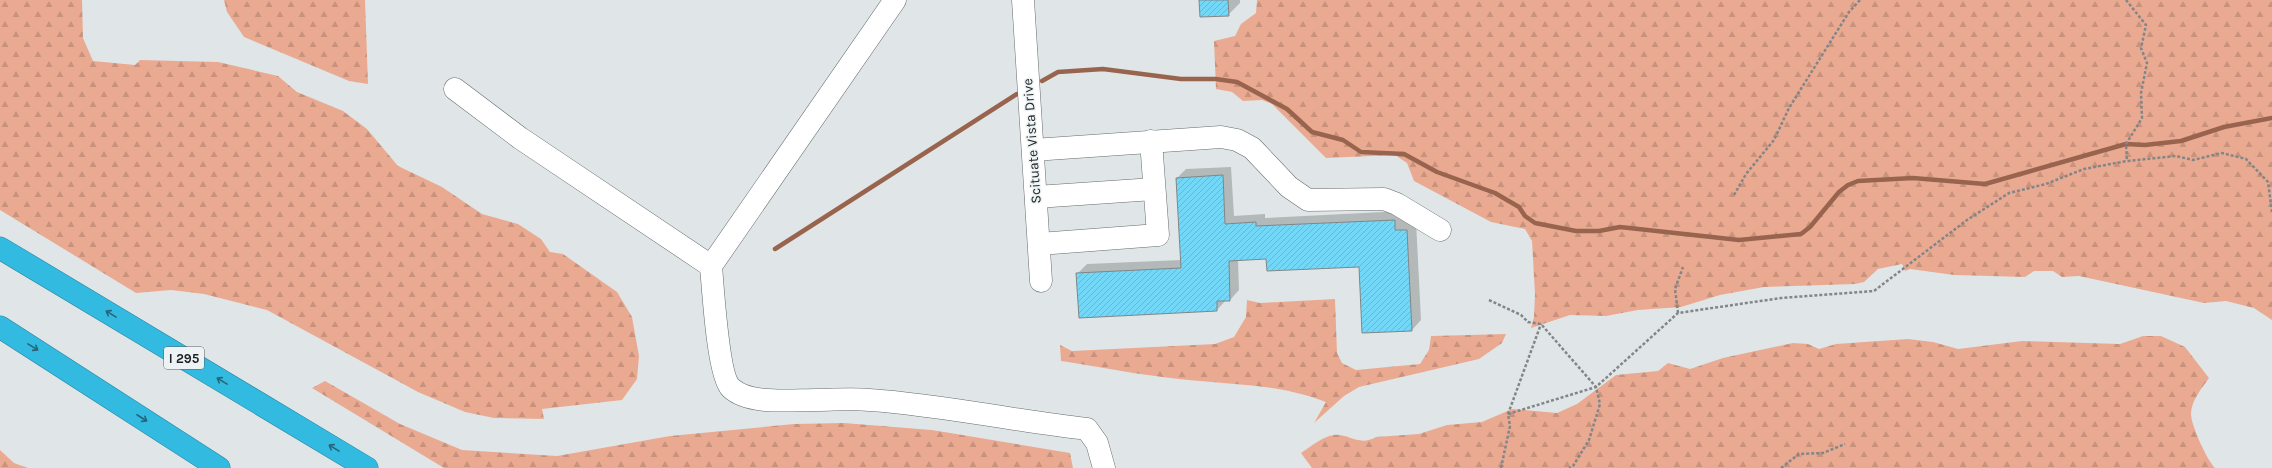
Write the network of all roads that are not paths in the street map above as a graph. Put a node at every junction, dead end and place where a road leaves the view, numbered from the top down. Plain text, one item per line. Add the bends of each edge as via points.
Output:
1 (895, 0) edge
2 (1023, 0) edge
3 (455, 89) dead end
4 (1151, 141) junction
5 (1033, 150) junction
6 (1154, 189) junction
7 (1036, 197) junction
8 (1440, 230) dead end
9 (1039, 244) junction
10 (0, 248) edge
11 (711, 266) junction
12 (1041, 281) dead end
13 (0, 327) edge
14 (219, 468) edge
15 (367, 468) edge
16 (1104, 468) edge

1 - 11 street
2 - 5 street, Scituate Vista Drive
3 - 11 street via 520,138
4 - 5 street
4 - 6 street
4 - 8 street via 1209,136 1237,140 1252,148 1289,187 1308,200 1384,199 1398,204
5 - 7 street, Scituate Vista Drive
6 - 7 street
6 - 9 street via 1158,235
7 - 9 street, Scituate Vista Drive
9 - 12 street, Scituate Vista Drive
15 -> 10 highway, I 295
11 - 16 street via 722,366 729,387 742,396 771,400 869,400 950,408 1026,422 1086,429 1097,442
13 -> 14 highway

